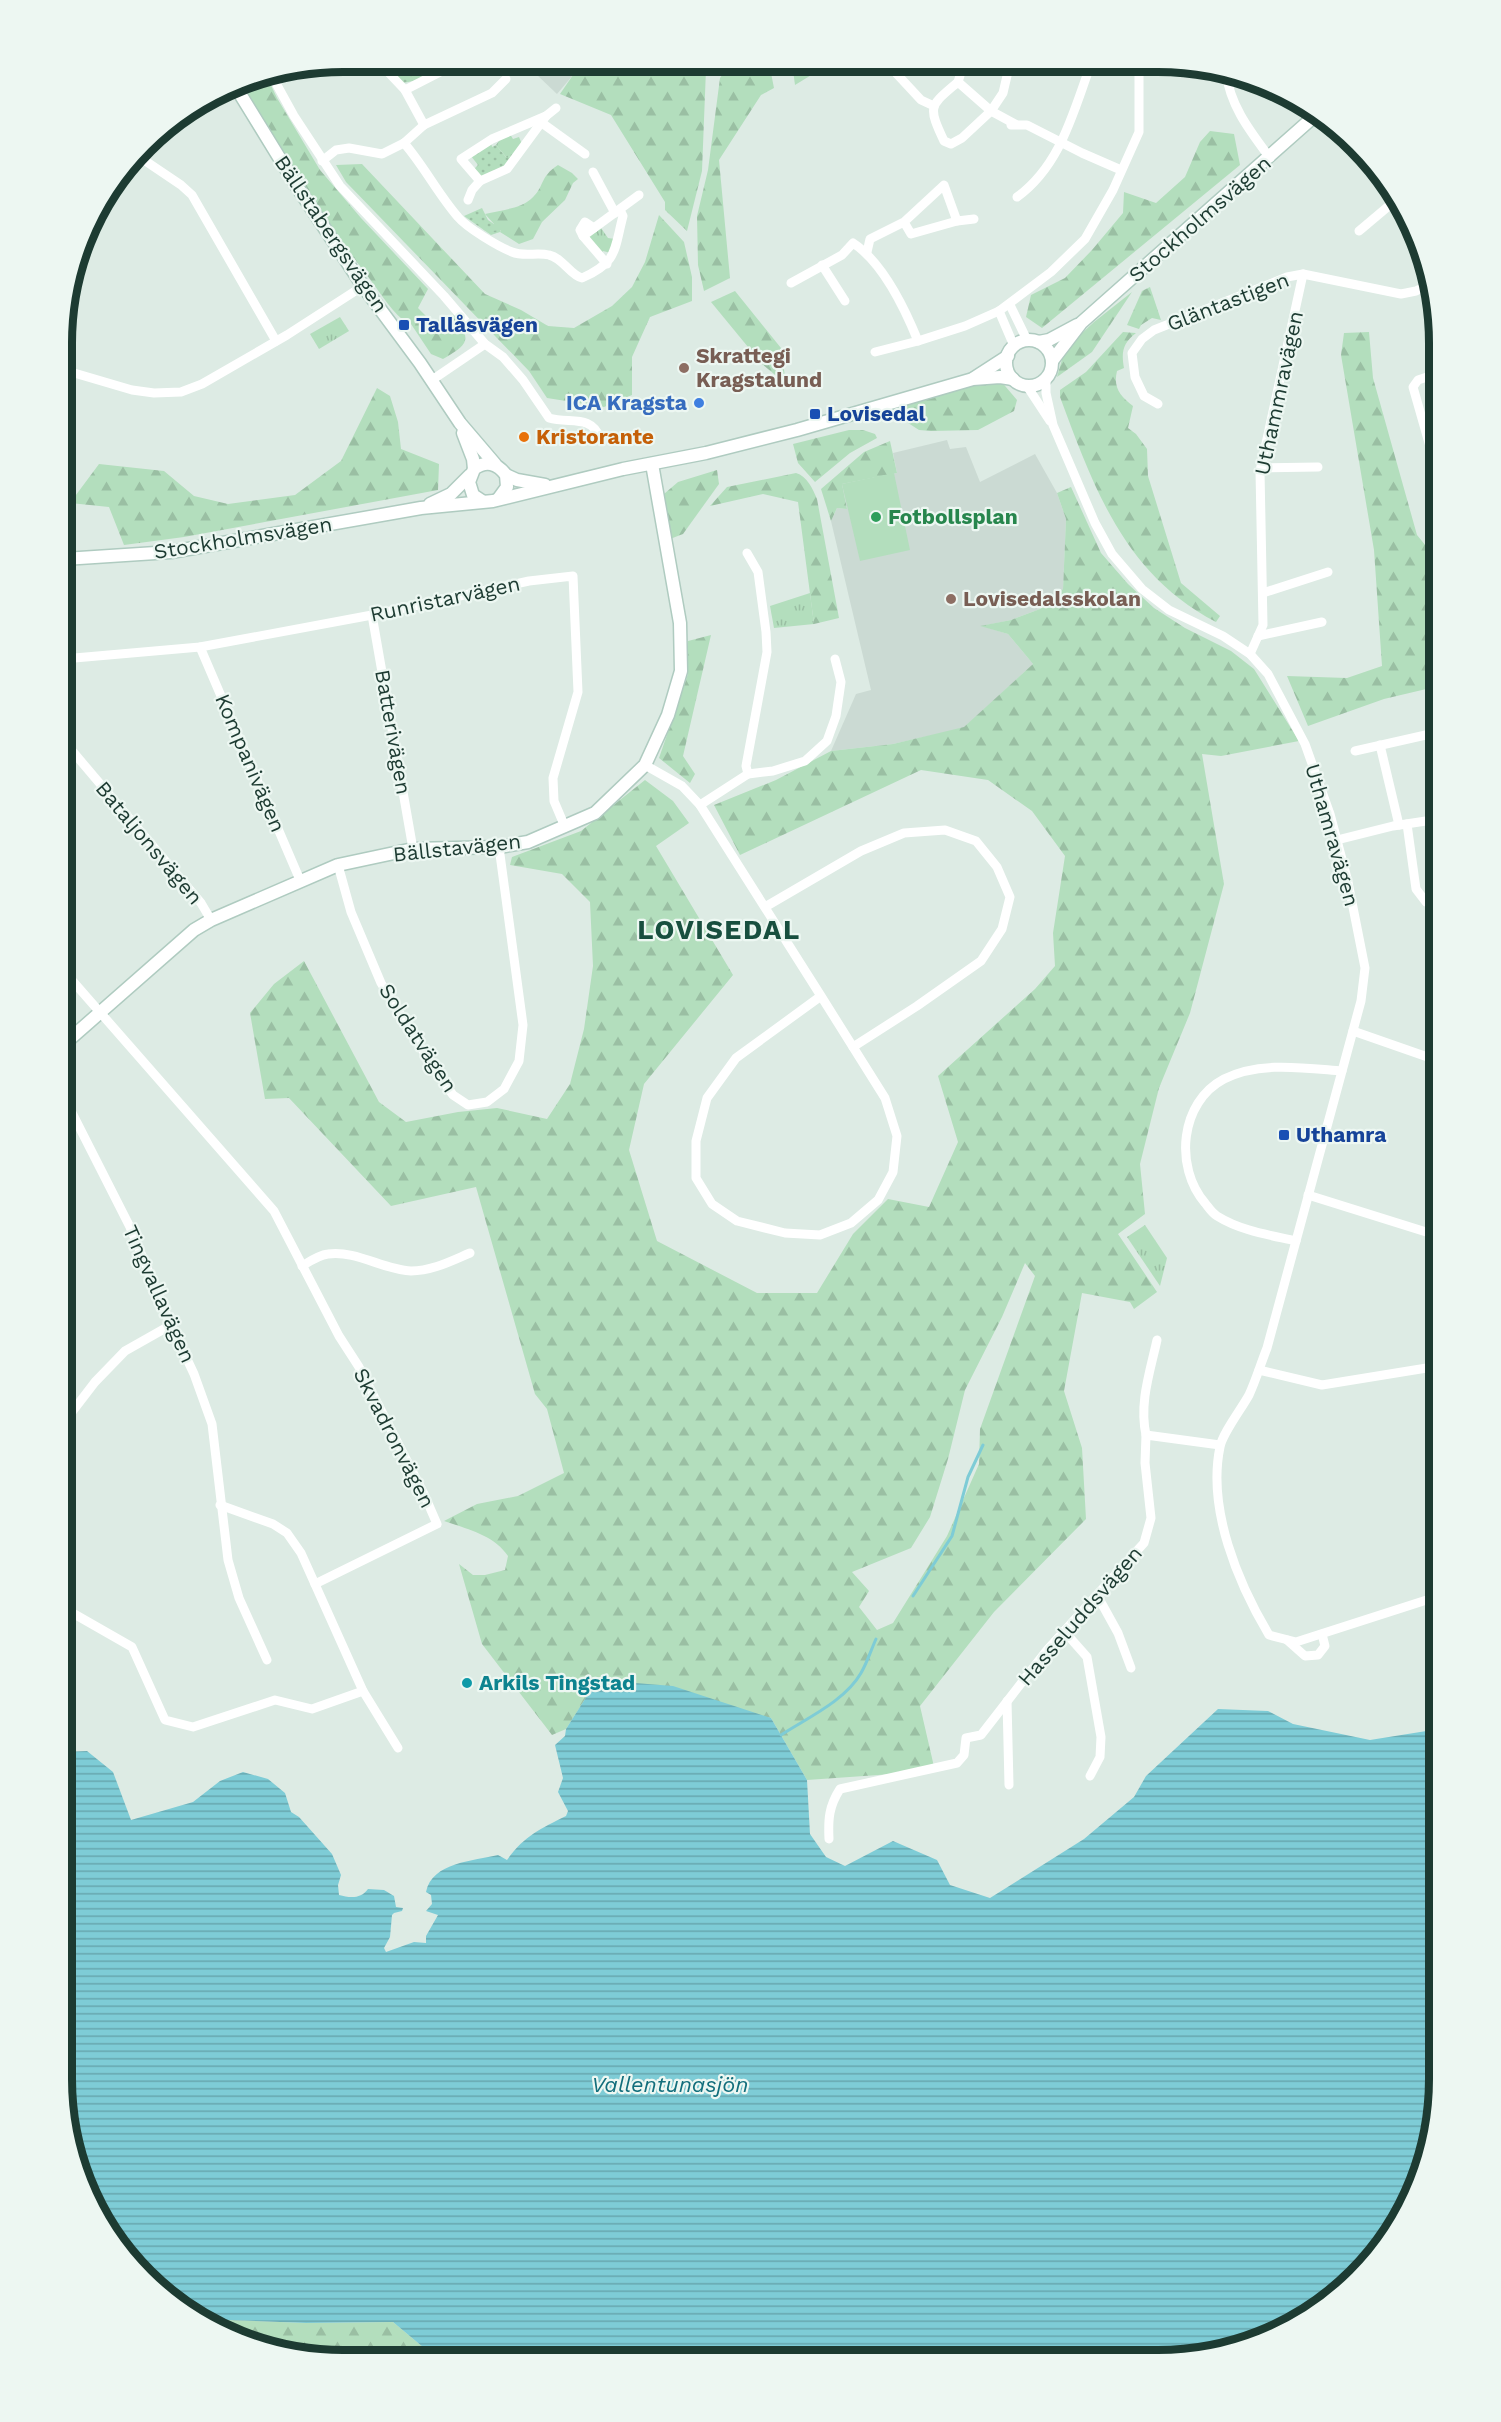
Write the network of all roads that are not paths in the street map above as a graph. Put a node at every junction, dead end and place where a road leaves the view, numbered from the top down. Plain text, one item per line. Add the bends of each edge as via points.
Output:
1 (391, 72) edge
2 (440, 72) edge
3 (900, 72) edge
4 (961, 72) edge
5 (1008, 72) edge
6 (1088, 72) edge
7 (1139, 72) edge
8 (506, 79) dead end
9 (275, 81) edge
10 (1227, 81) edge
11 (958, 82) junction
12 (405, 90) junction
13 (240, 93) edge
14 (934, 106) junction
15 (556, 108) dead end
16 (991, 111) junction
17 (544, 120) junction
18 (1311, 120) edge
19 (424, 124) junction
20 (404, 142) junction
21 (1063, 143) junction
22 (585, 154) dead end
23 (1270, 158) junction
24 (143, 159) edge
25 (322, 161) junction
26 (1121, 170) junction
27 (593, 172) dead end
28 (480, 181) junction
29 (639, 195) dead end
30 (1017, 197) dead end
31 (468, 200) dead end
32 (1391, 205) edge
33 (618, 212) junction
34 (974, 219) dead end
35 (957, 221) junction
36 (904, 222) junction
37 (1359, 231) dead end
38 (867, 252) junction
39 (607, 264) junction
40 (822, 266) junction
41 (1303, 274) junction
42 (791, 283) dead end
43 (363, 286) junction
44 (1423, 287) edge
45 (845, 301) dead end
46 (1010, 305) junction
47 (999, 312) junction
48 (1081, 323) junction
49 (276, 341) junction
50 (918, 341) junction
51 (1033, 341) junction
52 (485, 344) junction
53 (1011, 351) junction
54 (875, 352) dead end
55 (1052, 361) junction
56 (72, 372) edge
57 (1429, 376) edge
58 (973, 379) junction
59 (1046, 379) junction
60 (432, 380) junction
61 (1013, 380) junction
62 (1027, 386) junction
63 (1158, 404) dead end
64 (460, 423) junction
65 (1053, 425) junction
66 (600, 438) dead end
67 (1429, 443) edge
68 (495, 464) junction
69 (652, 464) junction
70 (1318, 467) dead end
71 (1261, 468) junction
72 (472, 472) junction
73 (506, 475) junction
74 (553, 486) junction
75 (499, 498) junction
76 (482, 501) junction
77 (421, 508) junction
78 (747, 553) dead end
79 (72, 558) edge
80 (1328, 572) dead end
81 (1263, 594) junction
82 (372, 615) junction
83 (1322, 622) dead end
84 (1258, 636) junction
85 (200, 647) junction
86 (1250, 654) junction
87 (72, 658) edge
88 (835, 660) dead end
89 (1429, 734) edge
90 (1380, 745) junction
91 (72, 751) edge
92 (1355, 751) dead end
93 (645, 765) junction
94 (748, 774) junction
95 (700, 805) junction
96 (1429, 821) edge
97 (1403, 825) junction
98 (565, 826) junction
99 (1337, 840) junction
100 (499, 847) junction
101 (413, 849) junction
102 (338, 865) junction
103 (300, 880) junction
104 (1429, 902) edge
105 (765, 907) junction
106 (211, 920) junction
107 (72, 979) edge
108 (821, 996) junction
109 (100, 1011) junction
110 (1353, 1031) junction
111 (72, 1037) edge
112 (853, 1047) junction
113 (1429, 1058) edge
114 (1342, 1071) junction
115 (72, 1113) edge
116 (1308, 1195) junction
117 (1429, 1233) edge
118 (1296, 1241) junction
119 (470, 1253) dead end
120 (302, 1266) junction
121 (171, 1325) junction
122 (1157, 1340) dead end
123 (1429, 1368) edge
124 (1259, 1370) junction
125 (72, 1412) edge
126 (1146, 1435) junction
127 (1220, 1445) junction
128 (220, 1505) junction
129 (315, 1584) junction
130 (1097, 1595) junction
131 (1429, 1599) edge
132 (72, 1613) edge
133 (1064, 1631) junction
134 (1322, 1634) junction
135 (1286, 1640) junction
136 (267, 1660) dead end
137 (1131, 1668) dead end
138 (363, 1691) junction
139 (1007, 1701) junction
140 (398, 1748) dead end
141 (1090, 1776) dead end
142 (1009, 1785) dead end
143 (829, 1839) dead end

1 - 12 street
2 - 12 street
3 - 14 street via 921,100
4 - 11 street
5 - 16 street via 1003,93
6 - 21 street
7 - 26 street via 1139,132
8 - 19 street via 492,93
9 - 25 street
10 - 23 street via 1234,104
11 - 14 street
11 - 16 street
12 - 19 street
13 - 43 main road, Bällstabergsvägen
14 - 16 street via 937,127 944,141 951,144
15 - 17 street
16 - 21 street via 1011,125 1026,124
17 - 22 street
17 - 28 street via 507,169
17 - 28 street via 492,139 461,159
18 - 23 main road, Stockholmsvägen
19 - 20 street
20 - 25 street via 382,154 349,148 336,150
20 - 39 street via 460,219 512,252 549,255 582,278
21 - 26 street
21 - 30 street via 1030,188
23 - 48 main road, Stockholmsvägen
24 - 49 street via 192,195
25 - 52 street via 369,219
26 - 46 street via 1084,239
27 - 33 street
28 - 31 street
29 - 33 street
32 - 37 street
33 - 39 street via 623,216
33 - 39 street via 583,236
34 - 35 street
35 - 36 street via 911,234
35 - 36 street via 944,185
36 - 38 street via 870,239
38 - 40 street via 853,243 842,255
38 - 50 street
40 - 42 street
40 - 45 street
41 - 44 street, Gläntastigen via 1401,294
41 - 63 street, Gläntastigen via 1154,330 1142,339 1132,353 1136,377 1144,396
41 - 71 street, Uthammravägen
43 - 49 street
43 - 60 main road, Bällstabergsvägen
46 - 47 street
46 - 51 street
47 - 50 street
47 - 53 street
48 - 51 main road, Stockholmsvägen via 1049,340
48 - 55 main road, Stockholmsvägen
49 - 56 street via 181,392 132,390
50 - 54 street
51 - 53 main road
51 - 55 main road via 1050,353
52 - 60 street
52 - 66 street via 516,372 549,418 590,423
53 - 58 main road
53 - 61 main road via 1007,368
55 - 59 main road
57 - 67 street via 1418,380 1413,387
58 - 61 main road
58 - 69 main road via 797,430
59 - 62 main road
59 - 65 street, Uthamravägen
60 - 64 main road, Bällstabergsvägen
61 - 62 main road
62 - 65 street, Uthamravägen
64 - 68 main road, Bällstabergsvägen
64 - 72 main road, Bällstabergsvägen via 473,459
65 - 86 street, Uthamravägen via 1095,523 1112,554 1142,589 1169,610
68 - 72 main road via 485,463
68 - 73 main road
69 - 74 main road
69 - 93 main road, Bällstavägen via 680,623 681,671 668,715
70 - 71 street
71 - 81 street, Uthammravägen
72 - 76 main road via 470,489
72 - 77 main road, Stockholmsvägen via 451,494
73 - 74 main road
73 - 75 main road via 507,487
74 - 75 main road
75 - 76 main road
76 - 77 main road, Stockholmsvägen
77 - 79 main road, Stockholmsvägen via 171,552
78 - 94 street via 758,572 767,652 746,766
80 - 81 street
81 - 84 street, Uthammravägen via 1263,625
82 - 85 street, Runristarvägen
82 - 98 street, Runristarvägen via 529,581 573,576 578,692 553,778 554,801
82 - 101 street, Batterivägen
83 - 84 street
84 - 86 street, Uthammravägen
85 - 87 street, Runristarvägen
85 - 103 street, Kompanivägen
86 - 99 street, Uthamravägen via 1268,674 1305,744
88 - 94 street via 841,682 827,741 805,761
89 - 90 street
90 - 92 street
90 - 97 street
91 - 106 street, Bataljonsvägen via 201,903
93 - 95 street via 682,786
93 - 98 main road, Bällstavägen via 595,813
94 - 95 street
95 - 105 street
96 - 97 street
97 - 99 street
97 - 104 street via 1416,889
98 - 100 main road, Bällstavägen via 528,842
99 - 110 street, Uthamravägen via 1365,968
100 - 101 main road, Bällstavägen
100 - 102 street, Soldatvägen via 522,1037 519,1060 504,1089 487,1102 468,1105 453,1095 436,1072 381,983 351,912
101 - 102 main road, Bällstavägen
102 - 103 main road, Bällstavägen
103 - 106 main road, Bällstavägen
105 - 108 street
105 - 112 street via 861,851 904,833 945,830 976,841 997,867 1010,897 1002,929 981,961
106 - 109 main road, Bällstavägen via 194,930
107 - 109 street, Skvadronvägen
108 - 112 street
108 - 112 street via 736,1058 707,1098 696,1141 696,1178 712,1204 737,1221 785,1233 820,1235 851,1222 878,1200 893,1172 897,1136 885,1098
109 - 111 main road, Bällstavägen
109 - 120 street, Skvadronvägen via 274,1210
110 - 113 street
110 - 114 street, Uthamravägen
114 - 116 street, Uthamravägen
114 - 118 street via 1249,1071 1223,1080 1201,1097 1189,1122 1185,1149 1188,1173 1198,1195 1215,1215 1237,1227
115 - 121 street, Tingvallavägen via 130,1227
116 - 117 street
116 - 118 street, Uthamravägen
118 - 124 street, Uthamravägen
119 - 120 street via 428,1270 395,1269 330,1253
120 - 129 street, Skvadronvägen via 359,1367 437,1524
121 - 125 street via 125,1351
121 - 128 street, Tingvallavägen via 212,1424
122 - 126 street, Hasseluddsvägen via 1144,1396 1142,1419
123 - 124 street via 1322,1385
124 - 127 street, Uthamravägen
126 - 127 street
126 - 130 street, Hasseluddsvägen via 1151,1518 1144,1543
127 - 135 street, Uthamravägen via 1218,1501 1224,1530 1252,1607 1269,1635
128 - 129 street via 287,1533
128 - 136 street, Tingvallavägen via 228,1560 239,1598
129 - 138 street
130 - 133 street, Hasseluddsvägen
130 - 137 street
131 - 134 street
132 - 138 street via 132,1647 165,1720 193,1726 275,1700 312,1709
133 - 139 street, Hasseluddsvägen
133 - 141 street via 1087,1657 1101,1737 1100,1757
134 - 135 street via 1296,1642
134 - 135 street, Uthamravägen via 1325,1646 1318,1655 1305,1656
138 - 140 street
139 - 142 street
139 - 143 street, Hasseluddsvägen via 981,1735 966,1738 964,1755 957,1763 840,1789 828,1818

